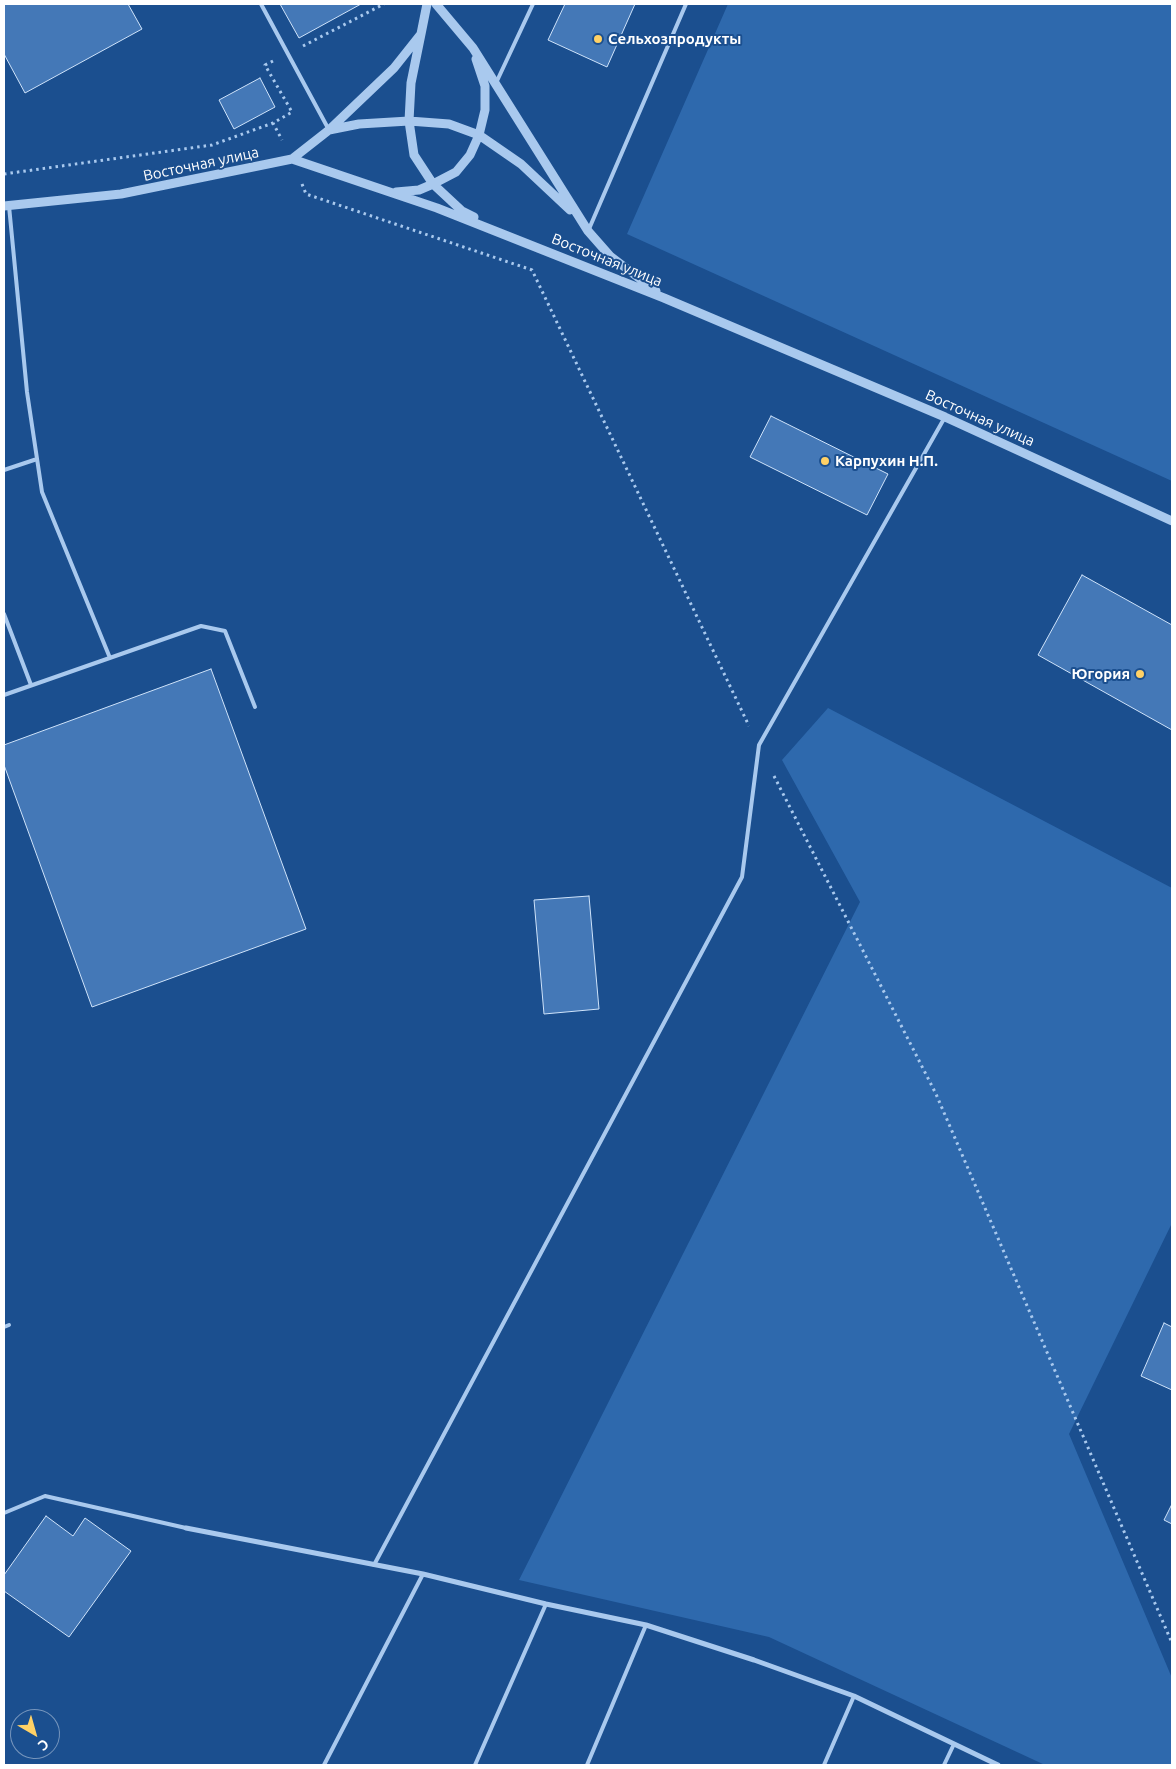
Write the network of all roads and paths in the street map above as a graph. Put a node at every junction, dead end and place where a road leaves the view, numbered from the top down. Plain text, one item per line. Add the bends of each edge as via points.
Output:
1 (262, 4) edge
2 (384, 4) edge
3 (427, 4) edge
4 (436, 4) edge
5 (533, 4) edge
6 (686, 4) edge
7 (421, 34) junction
8 (473, 48) junction
9 (288, 54) junction
10 (496, 83) junction
11 (409, 121) junction
12 (273, 123) junction
13 (328, 130) junction
14 (479, 136) junction
15 (292, 159) junction
16 (4, 174) edge
17 (433, 184) junction
18 (391, 193) junction
19 (7, 206) edge
20 (579, 218) junction
21 (588, 232) junction
22 (516, 239) junction
23 (664, 298) junction
24 (945, 417) junction
25 (37, 459) junction
26 (4, 470) edge
27 (1172, 521) edge
28 (4, 614) edge
29 (110, 658) junction
30 (31, 685) junction
31 (4, 695) edge
32 (255, 707) dead end
33 (759, 745) junction
34 (9, 1325) dead end
35 (4, 1327) edge
36 (4, 1513) edge
37 (186, 1528) joint
38 (374, 1565) junction
39 (423, 1574) junction
40 (546, 1604) junction
41 (646, 1625) junction
42 (1172, 1643) edge
43 (854, 1696) junction
44 (954, 1744) junction
45 (324, 1765) edge
46 (475, 1765) edge
47 (587, 1765) edge
48 (824, 1765) edge
49 (944, 1765) edge
50 (998, 1765) edge

1 - 9 lane
2 - 9 path
3 - 7 street
4 - 8 street
5 - 10 lane
6 - 21 lane
7 - 11 street via 411,83
7 - 13 street via 394,68
8 - 10 street
8 - 14 street via 485,86
9 - 12 path via 265,65 292,112
9 - 13 lane
10 - 20 street
11 - 13 street via 359,124
11 - 14 street via 449,124
11 - 17 street via 414,155
12 - 15 path
12 - 16 path via 212,145
13 - 15 street
14 - 17 street via 470,155 456,172
14 - 20 street via 521,164
15 - 18 street, Восточная улица
15 - 19 street, Восточная улица via 121,194
15 - 33 path via 306,194 532,270
17 - 18 street via 419,190
17 - 22 street via 462,211
18 - 22 street, Восточная улица
19 - 25 lane
20 - 21 street
21 - 23 street via 610,256
22 - 23 street, Восточная улица
23 - 24 street, Восточная улица
24 - 27 street, Восточная улица
24 - 33 lane
25 - 26 lane
25 - 29 lane via 42,492
28 - 30 lane
29 - 30 lane
29 - 32 lane via 201,626 225,631
30 - 31 lane
33 - 38 lane via 742,878
33 - 42 path via 936,1094
34 - 35 lane
36 - 37 lane via 45,1496
37 - 38 street
38 - 39 street
39 - 40 street
39 - 45 lane
40 - 41 street
40 - 46 lane
41 - 43 street
41 - 47 lane
43 - 44 street
43 - 48 lane
44 - 49 lane
44 - 50 street

